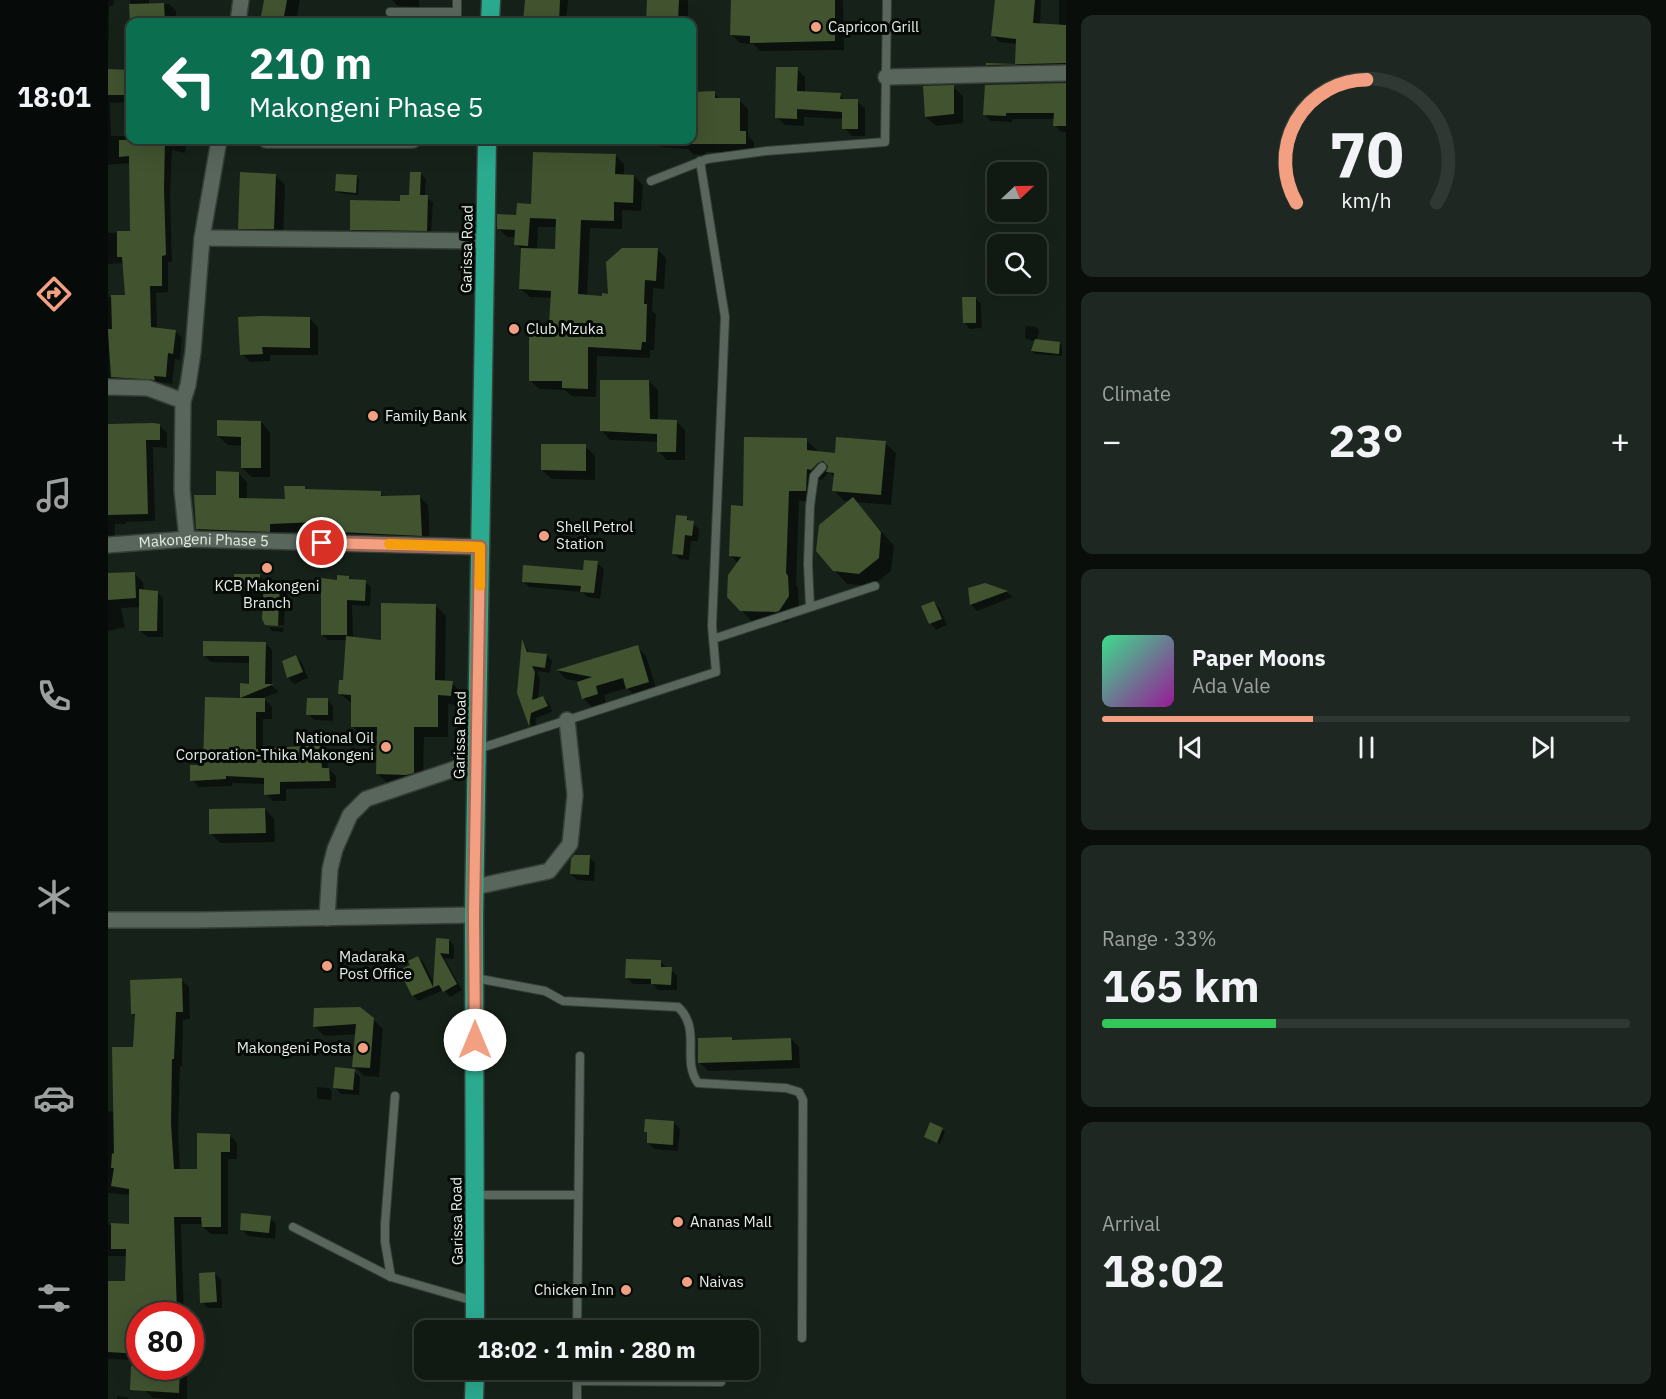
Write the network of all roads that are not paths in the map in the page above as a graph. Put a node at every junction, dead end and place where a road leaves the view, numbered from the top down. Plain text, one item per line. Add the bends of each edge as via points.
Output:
1 (241, 0) edge
2 (457, 0) edge
3 (491, 0) edge
4 (887, 0) edge
5 (390, 12) dead end
6 (457, 12) junction
7 (239, 18) edge
8 (457, 18) edge
9 (490, 18) edge
10 (1066, 73) edge
11 (886, 77) junction
12 (218, 144) edge
13 (487, 144) edge
14 (700, 161) junction
15 (651, 181) dead end
16 (202, 238) junction
17 (485, 241) junction
18 (108, 387) edge
19 (183, 401) junction
20 (822, 467) dead end
21 (187, 539) junction
22 (108, 544) edge
23 (480, 547) junction
24 (874, 586) dead end
25 (810, 607) junction
26 (713, 639) junction
27 (567, 720) junction
28 (478, 755) junction
29 (475, 887) junction
30 (474, 915) junction
31 (327, 918) junction
32 (108, 920) edge
33 (475, 978) junction
34 (580, 1056) dead end
35 (395, 1096) dead end
36 (475, 1195) junction
37 (578, 1195) junction
38 (293, 1227) dead end
39 (391, 1277) junction
40 (476, 1302) junction
41 (475, 1320) edge
42 (577, 1320) edge
43 (802, 1338) dead end
44 (475, 1380) edge
45 (577, 1381) joint
46 (721, 1382) dead end
47 (474, 1399) edge
48 (577, 1399) edge

1 - 7 street
2 - 6 lane
3 - 9 highway
4 - 11 lane
5 - 6 lane
6 - 8 lane
10 - 11 street
11 - 14 lane via 885,142 766,151
12 - 16 street
13 - 17 highway, Garissa Road
14 - 15 lane
14 - 26 lane via 725,317
16 - 17 street
16 - 19 street via 192,361
17 - 23 highway, Garissa Road
18 - 19 street via 148,388
19 - 21 street
20 - 25 lane via 814,476 810,506
21 - 22 street, Makongeni Phase 5
21 - 23 street, Makongeni Phase 5
23 - 28 highway, Garissa Road
24 - 25 lane
25 - 26 lane
26 - 27 lane via 716,672
27 - 28 lane
27 - 29 street via 574,795 570,844 549,871
28 - 29 highway, Garissa Road
28 - 31 street via 366,799 350,815 330,869
29 - 30 highway, Garissa Road
30 - 31 street
30 - 33 highway, Garissa Road
31 - 32 street
33 - 36 highway, Garissa Road
33 - 43 lane via 545,991 563,1000 678,1007 691,1026 692,1068 698,1083 799,1092
34 - 37 lane
35 - 39 lane via 385,1224
36 - 37 lane
36 - 40 highway, Garissa Road
37 - 42 lane
38 - 39 lane
39 - 40 lane
40 - 41 highway, Garissa Road
44 - 47 highway
45 - 46 lane
45 - 48 lane

